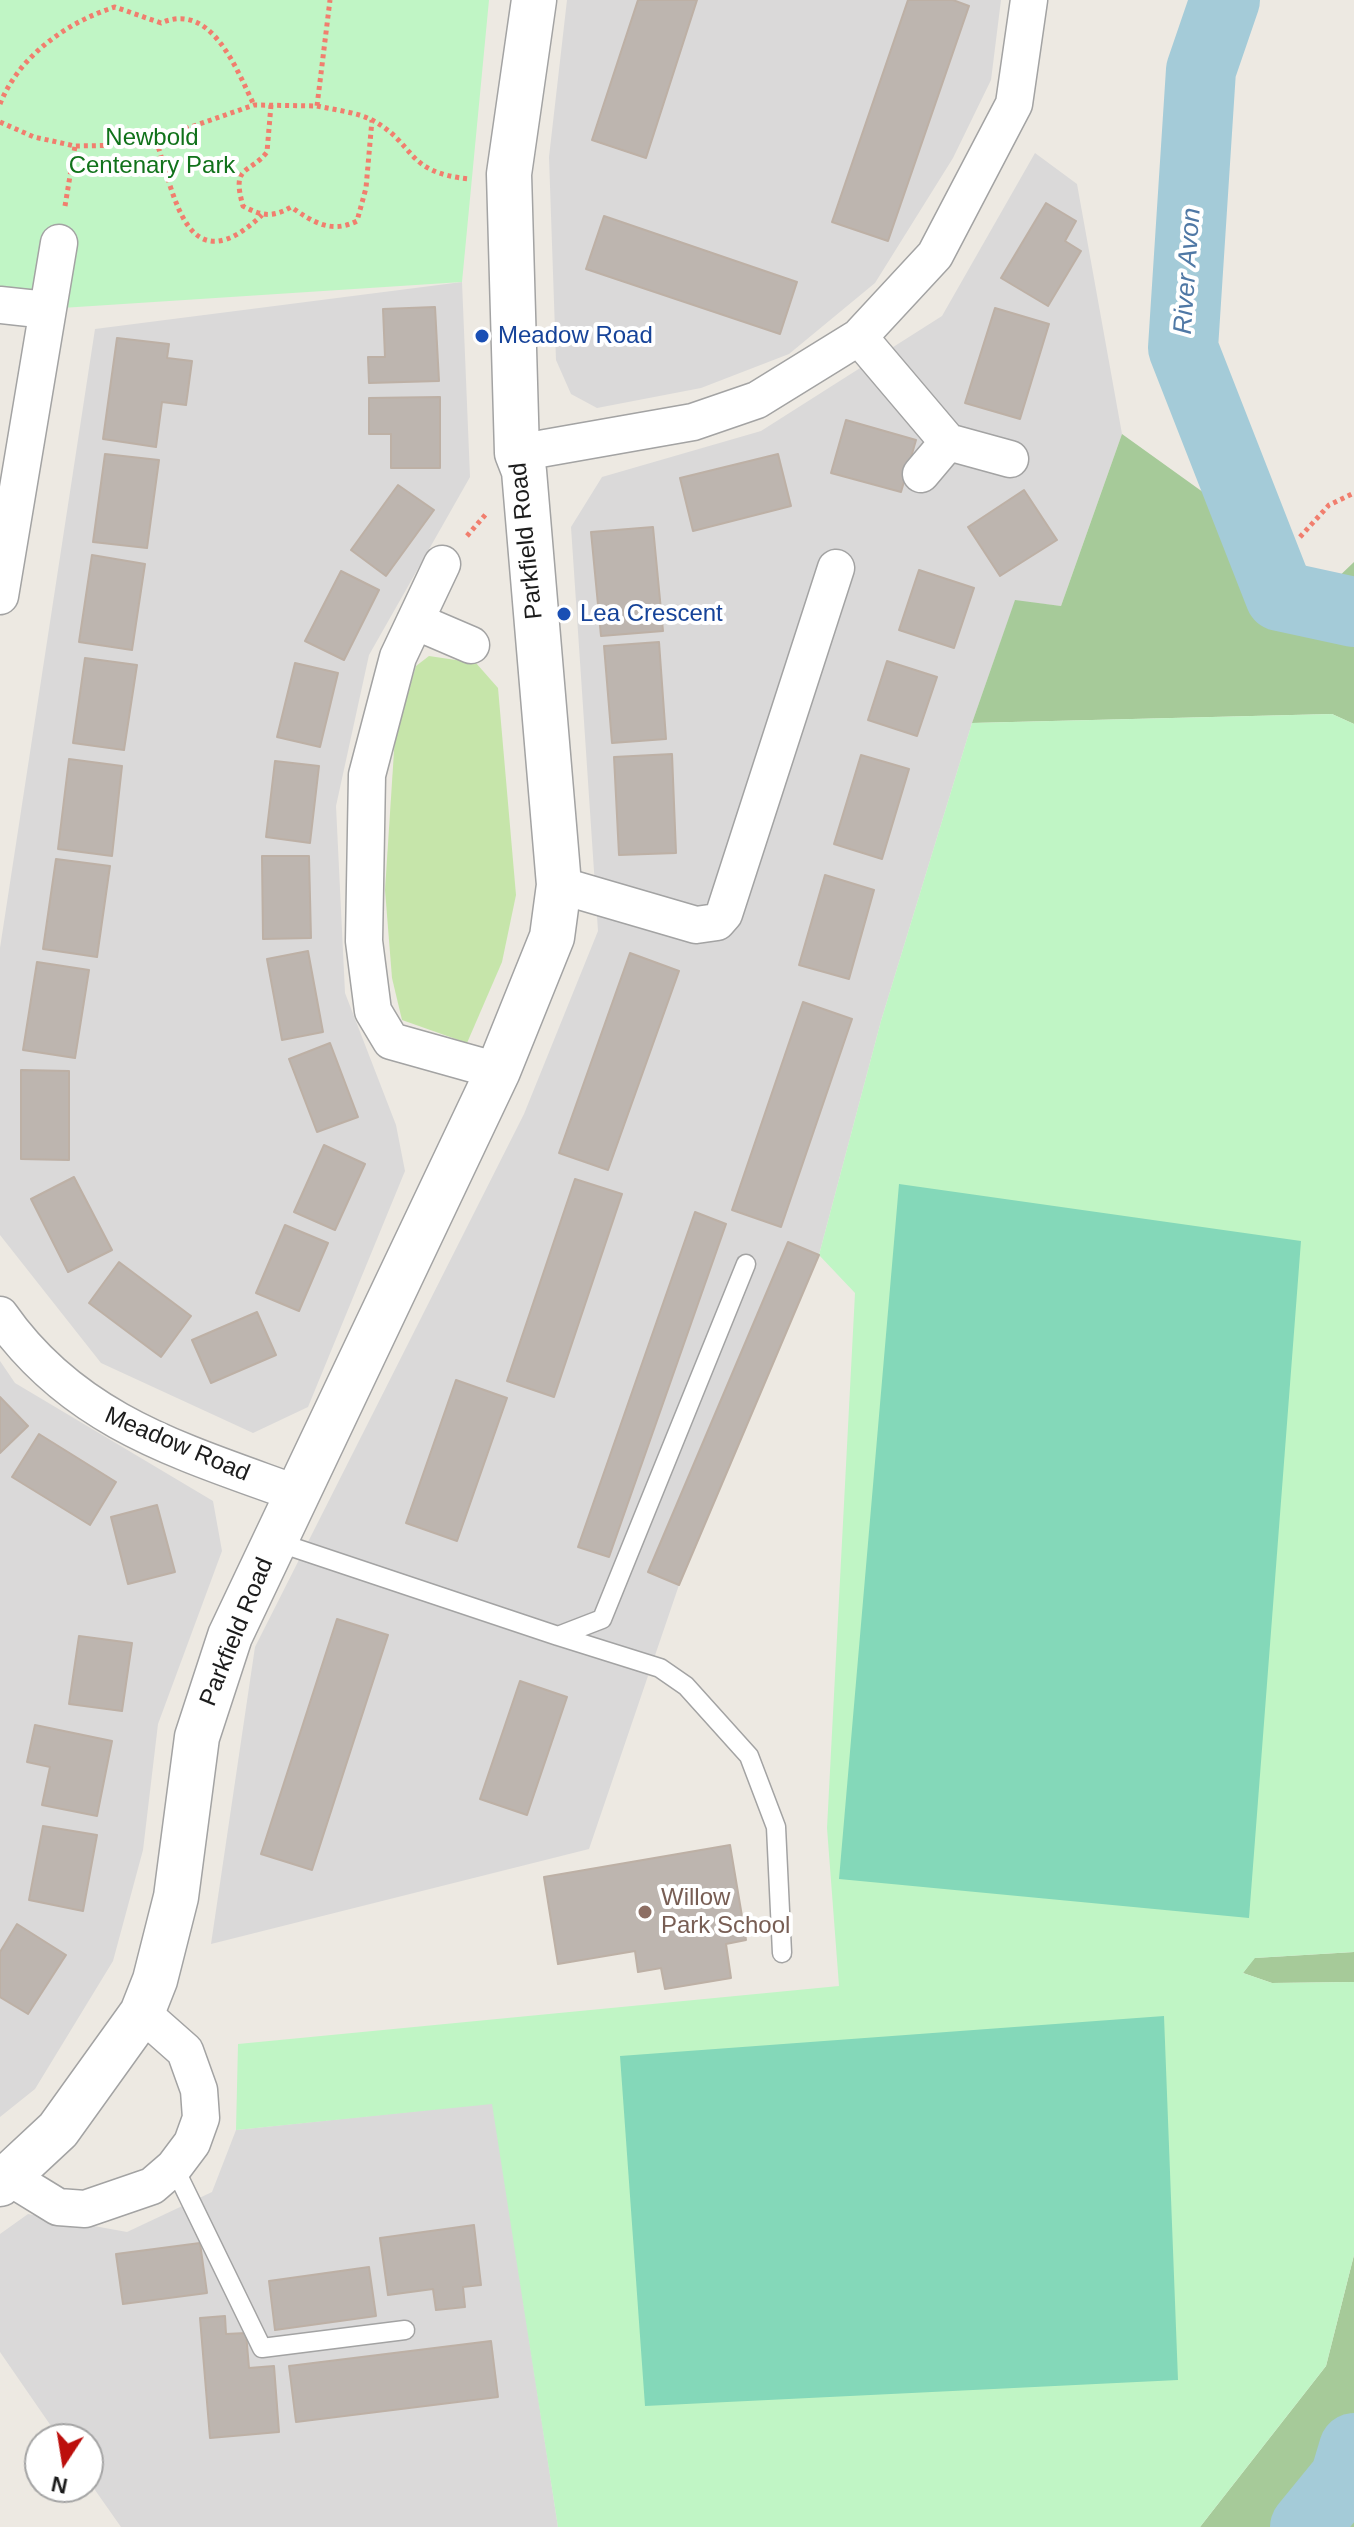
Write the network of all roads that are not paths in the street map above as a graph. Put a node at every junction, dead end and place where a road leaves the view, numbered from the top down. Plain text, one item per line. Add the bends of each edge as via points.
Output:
1 (534, 0) edge
2 (1029, 0) edge
3 (59, 243) road end
4 (0, 305) edge
5 (47, 310) junction
6 (859, 337) junction
7 (948, 442) junction
8 (517, 453) junction
9 (1010, 459) dead end
10 (921, 474) dead end
11 (442, 564) dead end
12 (836, 568) dead end
13 (0, 596) edge
14 (415, 621) junction
15 (471, 645) dead end
16 (559, 885) junction
17 (498, 1071) junction
18 (746, 1264) dead end
19 (0, 1315) edge
20 (295, 1493) junction
21 (273, 1541) junction
22 (558, 1636) junction
23 (782, 1953) dead end
24 (142, 2013) junction
25 (174, 2167) junction
26 (4, 2180) edge
27 (405, 2330) dead end

1 - 8 street, Parkfield Road via 510,182
2 - 6 street via 1014,104 935,255
3 - 5 street
4 - 5 street
5 - 13 street
6 - 7 street
6 - 8 street via 757,400 706,418
7 - 9 street
7 - 10 street
8 - 16 street, Parkfield Road via 524,471
11 - 14 street
12 - 16 street via 724,914 717,922 696,925
14 - 15 street
14 - 17 street via 398,657 367,775 364,941 373,1011 391,1041
16 - 17 street, Parkfield Road via 552,937
17 - 20 street, Parkfield Road
18 - 22 lane via 602,1619
19 - 20 street, Meadow Road via 24,1349 94,1409 168,1446
20 - 21 street, Parkfield Road
21 - 22 lane
21 - 24 street, Parkfield Road via 230,1636 197,1737 176,1897
22 - 23 lane via 660,1668 686,1686 749,1756 776,1827
24 - 25 street via 185,2051 199,2090 201,2118 192,2143
24 - 26 street, Parkfield Road via 58,2130
25 - 26 street via 152,2186 85,2209 58,2207
25 - 27 lane via 262,2348

